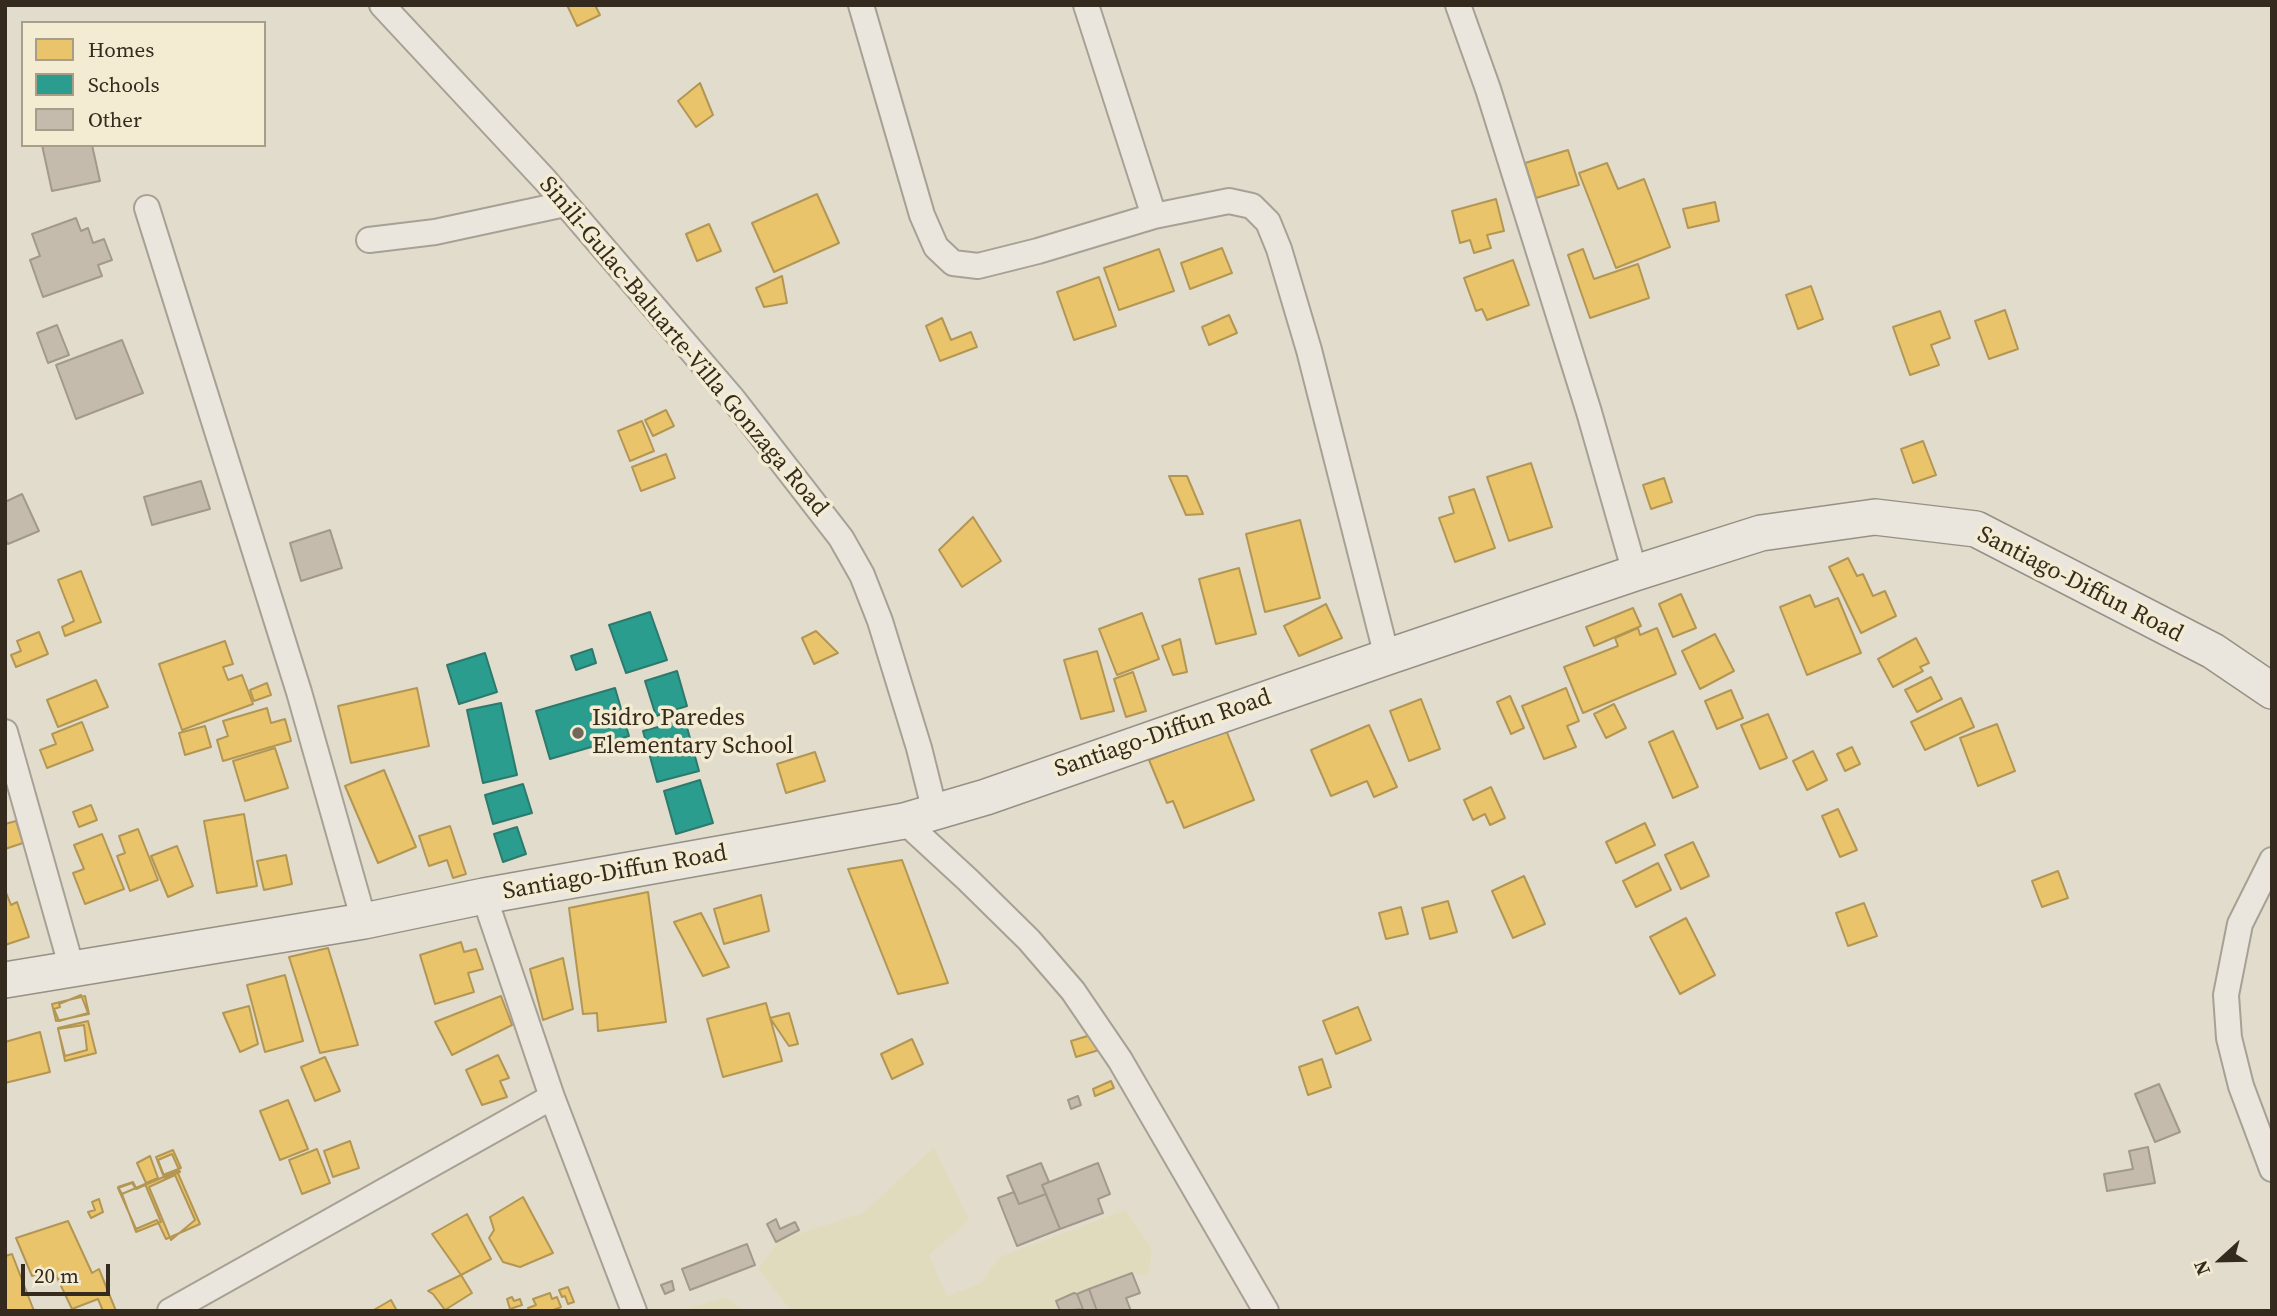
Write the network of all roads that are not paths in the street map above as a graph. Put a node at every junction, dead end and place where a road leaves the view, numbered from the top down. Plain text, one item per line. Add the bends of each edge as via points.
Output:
1 (382, 5) edge
2 (861, 5) edge
3 (1087, 5) edge
4 (1458, 5) edge
5 (565, 204) junction
6 (147, 208) dead end
7 (1154, 216) junction
8 (369, 240) dead end
9 (1635, 573) junction
10 (1387, 657) junction
11 (2272, 691) edge
12 (5, 732) edge
13 (919, 817) junction
14 (2272, 860) edge
15 (484, 896) junction
16 (364, 921) junction
17 (72, 969) junction
18 (5, 980) edge
19 (552, 1097) junction
20 (2272, 1169) edge
21 (170, 1311) edge
22 (634, 1311) edge
23 (1266, 1311) edge

1 - 5 street, Sinili-Gulac-Baluarte-Villa Gonzaga Road
2 - 7 street via 922,215 936,247 953,263 978,266
3 - 7 street
4 - 9 street via 1573,360
5 - 8 street via 435,232
5 - 13 street, Sinili-Gulac-Baluarte-Villa Gonzaga Road via 733,398 841,538 880,621 919,748
6 - 16 street via 299,692
7 - 10 street via 1229,201 1252,206 1268,222 1309,351
9 - 10 main road, Santiago-Diffun Road
9 - 11 main road, Santiago-Diffun Road via 1761,533 1875,517 1976,529 2213,651
10 - 13 main road, Santiago-Diffun Road
12 - 17 street
13 - 15 main road, Santiago-Diffun Road
13 - 23 street via 977,888 1073,991 1120,1060
14 - 20 street via 2240,923 2226,995 2229,1038 2241,1086
15 - 16 main road, Santiago-Diffun Road
15 - 19 street
16 - 17 main road, Santiago-Diffun Road
17 - 18 main road, Santiago-Diffun Road
19 - 21 street
19 - 22 street

